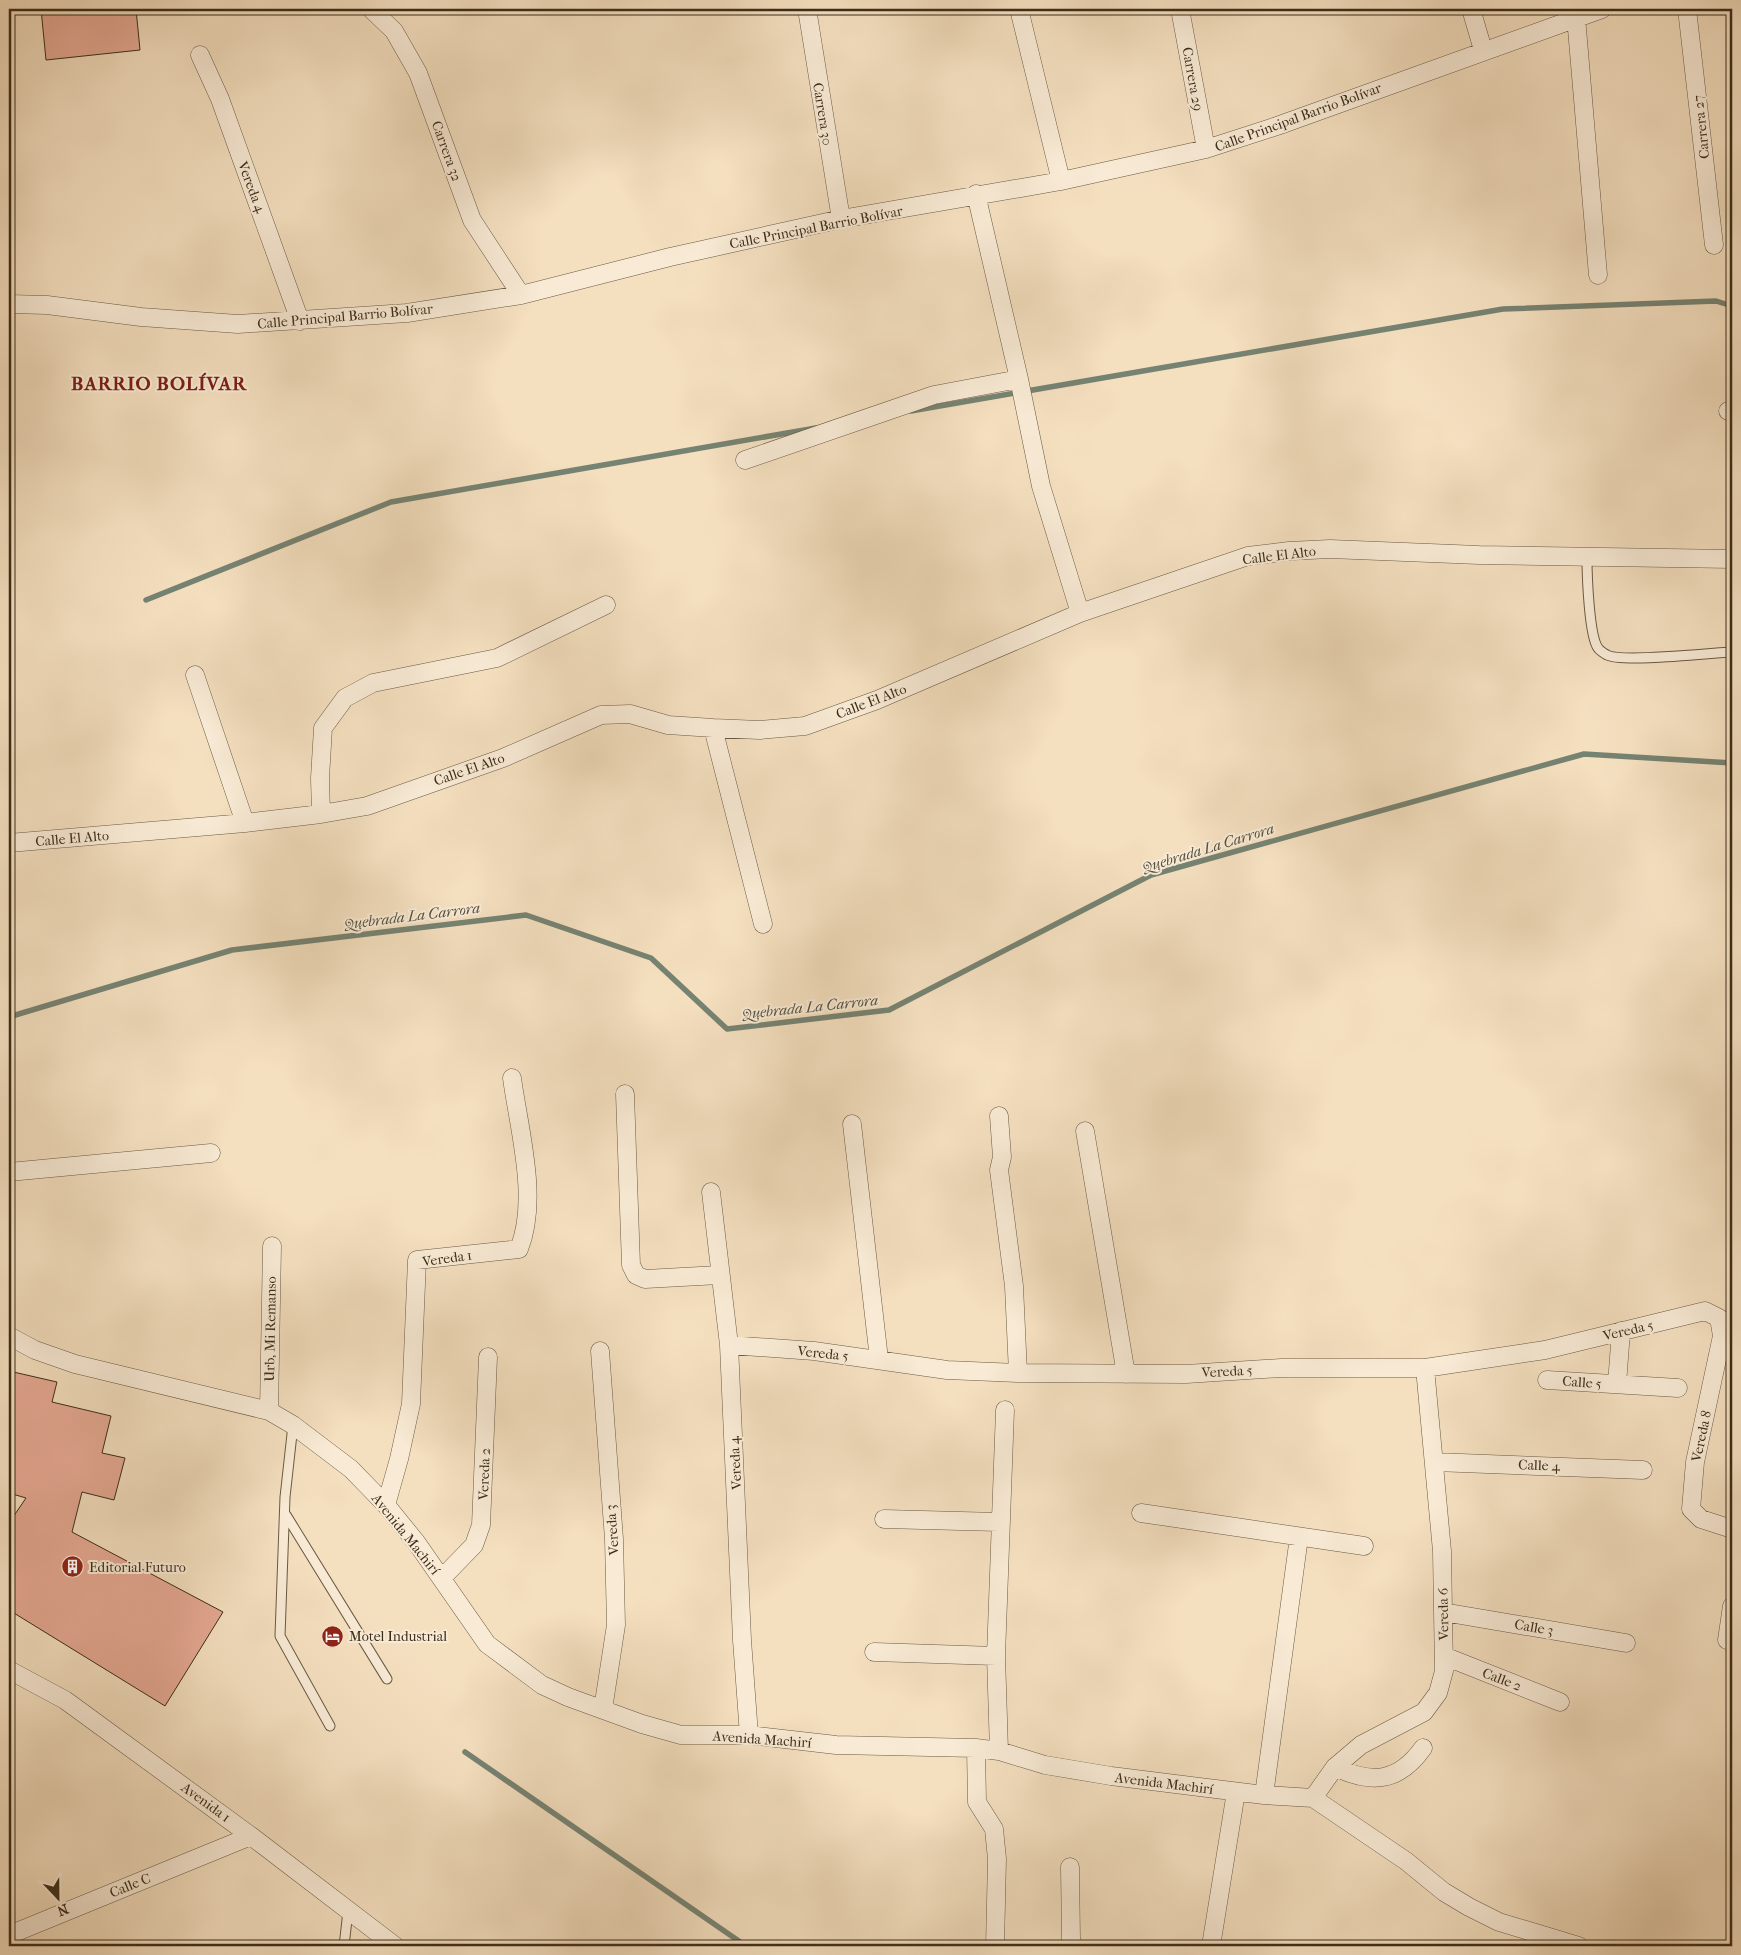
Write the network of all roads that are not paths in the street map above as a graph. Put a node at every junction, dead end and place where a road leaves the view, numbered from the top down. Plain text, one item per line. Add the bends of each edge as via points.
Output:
1 (371, 9) edge
2 (807, 9) edge
3 (1019, 9) edge
4 (1180, 9) edge
5 (1471, 9) edge
6 (1602, 9) edge
7 (1688, 9) edge
8 (1576, 17) junction
9 (1483, 50) junction
10 (200, 55) dead end
11 (1206, 149) junction
12 (1062, 181) junction
13 (976, 194) junction
14 (841, 219) junction
15 (1714, 245) dead end
16 (1598, 275) dead end
17 (522, 295) junction
18 (9, 304) edge
19 (300, 321) junction
20 (1019, 378) junction
21 (745, 460) dead end
22 (1587, 558) junction
23 (1732, 559) edge
24 (606, 606) dead end
25 (1080, 613) junction
26 (1732, 652) edge
27 (195, 674) dead end
28 (713, 728) junction
29 (321, 814) junction
30 (244, 823) junction
31 (9, 843) edge
32 (763, 924) dead end
33 (512, 1078) dead end
34 (625, 1094) dead end
35 (999, 1116) dead end
36 (852, 1124) dead end
37 (1085, 1131) dead end
38 (211, 1153) dead end
39 (9, 1172) edge
40 (711, 1192) dead end
41 (272, 1246) dead end
42 (719, 1275) junction
43 (1718, 1318) joint
44 (1621, 1331) junction
45 (9, 1336) edge
46 (729, 1345) junction
47 (600, 1351) dead end
48 (488, 1357) dead end
49 (878, 1360) junction
50 (1425, 1368) junction
51 (1018, 1374) junction
52 (1126, 1374) junction
53 (1547, 1380) dead end
54 (1616, 1384) junction
55 (1678, 1388) dead end
56 (1005, 1410) dead end
57 (269, 1411) junction
58 (293, 1425) junction
59 (1435, 1462) junction
60 (1642, 1470) dead end
61 (386, 1505) junction
62 (1141, 1513) dead end
63 (286, 1514) junction
64 (884, 1519) dead end
65 (1000, 1522) junction
66 (1732, 1529) edge
67 (1299, 1537) junction
68 (1364, 1546) dead end
69 (442, 1578) junction
70 (1732, 1606) edge
71 (1443, 1612) junction
72 (1728, 1640) dead end
73 (1626, 1643) dead end
74 (874, 1652) dead end
75 (996, 1656) junction
76 (1444, 1656) junction
77 (9, 1670) edge
78 (387, 1679) dead end
79 (1560, 1702) dead end
80 (603, 1709) junction
81 (330, 1726) dead end
82 (749, 1735) junction
83 (976, 1748) junction
84 (1423, 1748) dead end
85 (999, 1751) junction
86 (1335, 1768) junction
87 (1236, 1792) junction
88 (1264, 1795) junction
89 (1313, 1798) junction
90 (251, 1836) junction
91 (1070, 1867) dead end
92 (348, 1911) junction
93 (9, 1935) edge
94 (344, 1946) edge
95 (395, 1946) edge
96 (995, 1946) edge
97 (1074, 1946) edge
98 (1211, 1946) edge
99 (1579, 1946) edge

1 - 17 street, Carrera 32 via 394,31 418,73 472,220
2 - 14 street, Carrera 30
3 - 12 street
4 - 11 street, Carrera 29
5 - 9 street
6 - 8 street, Calle Principal Barrio Bolívar
7 - 15 street, Carrera 27
8 - 9 street, Calle Principal Barrio Bolívar
8 - 16 street
9 - 11 street, Calle Principal Barrio Bolívar via 1278,126
10 - 19 street, Vereda 4 via 220,99
11 - 12 street, Calle Principal Barrio Bolívar
12 - 13 street, Calle Principal Barrio Bolívar
13 - 14 street, Calle Principal Barrio Bolívar
13 - 20 street
14 - 17 street, Calle Principal Barrio Bolívar via 670,257
17 - 19 street, Calle Principal Barrio Bolívar via 408,313
18 - 19 street, Calle Principal Barrio Bolívar via 238,324
20 - 21 street via 934,395
20 - 25 street via 1041,486
22 - 23 street, Calle El Alto
22 - 25 street, Calle El Alto via 1330,549 1289,551 1248,556
22 - 26 lane via 1587,589 1595,638 1598,648 1607,656 1625,658
24 - 29 street via 497,658 372,683 344,698 323,728
25 - 28 street, Calle El Alto via 877,700 806,726 760,730
27 - 30 street
28 - 29 street, Calle El Alto via 668,725 630,714 601,715 503,758 367,806
28 - 32 street
29 - 30 street, Calle El Alto
30 - 31 street, Calle El Alto
33 - 61 street, Vereda 1 via 529,1195 526,1232 519,1249 416,1260 411,1404
34 - 42 street via 631,1266 636,1275 645,1278
35 - 51 street via 1002,1156 999,1170 1014,1286
36 - 49 street
37 - 52 street
38 - 39 street
40 - 42 street, Vereda 4
41 - 57 street, Urb, Mi Remanso
42 - 46 street, Vereda 4
43 - 44 street, Vereda 5 via 1705,1311
43 - 66 street, Vereda 8 via 1722,1336 1695,1462 1691,1508 1701,1518
44 - 50 street, Vereda 5 via 1545,1350
44 - 54 street, Calle 5
45 - 57 street, Avenida Machirí via 34,1350 75,1364
46 - 49 street, Vereda 5 via 814,1351
46 - 82 street, Vereda 4
47 - 80 street, Vereda 3 via 614,1539 616,1625
48 - 69 street, Vereda 2 via 481,1525 474,1545
49 - 51 street, Vereda 5 via 947,1370
50 - 52 street, Vereda 5 via 1281,1368
50 - 59 street, Vereda 6
51 - 52 street, Vereda 5
53 - 54 street, Calle 5
54 - 55 street, Calle 5
56 - 65 street
57 - 58 street, Avenida Machirí
58 - 61 street, Avenida Machirí via 351,1470
58 - 63 lane
59 - 60 street, Calle 4
59 - 71 street, Vereda 6
61 - 69 street, Avenida Machirí
62 - 67 street
63 - 78 lane
63 - 81 lane via 280,1636
64 - 65 street
65 - 75 street
67 - 68 street
67 - 88 street
69 - 80 street, Avenida Machirí via 487,1644 542,1685
70 - 72 street
71 - 73 street, Calle 3
71 - 76 street, Vereda 6
74 - 75 street
75 - 85 street
76 - 79 street, Calle 2
76 - 86 street, Vereda 6 via 1438,1693 1424,1712 1361,1745
77 - 90 street, Avenida 1 via 65,1700
80 - 82 street, Avenida Machirí via 681,1735
82 - 83 street, Avenida Machirí via 836,1745
83 - 85 street, Avenida Machirí
83 - 96 street via 977,1802 995,1836
84 - 86 street via 1413,1762 1390,1777 1370,1779
85 - 87 street, Avenida Machirí via 1054,1766
86 - 89 street, Vereda 6
87 - 88 street, Avenida Machirí
87 - 98 street
88 - 89 street, Avenida Machirí
89 - 99 street via 1469,1907 1499,1922
90 - 92 street, Avenida 1
90 - 93 street, Calle C
91 - 97 street via 1071,1940
92 - 94 lane
92 - 95 street, Avenida 1

